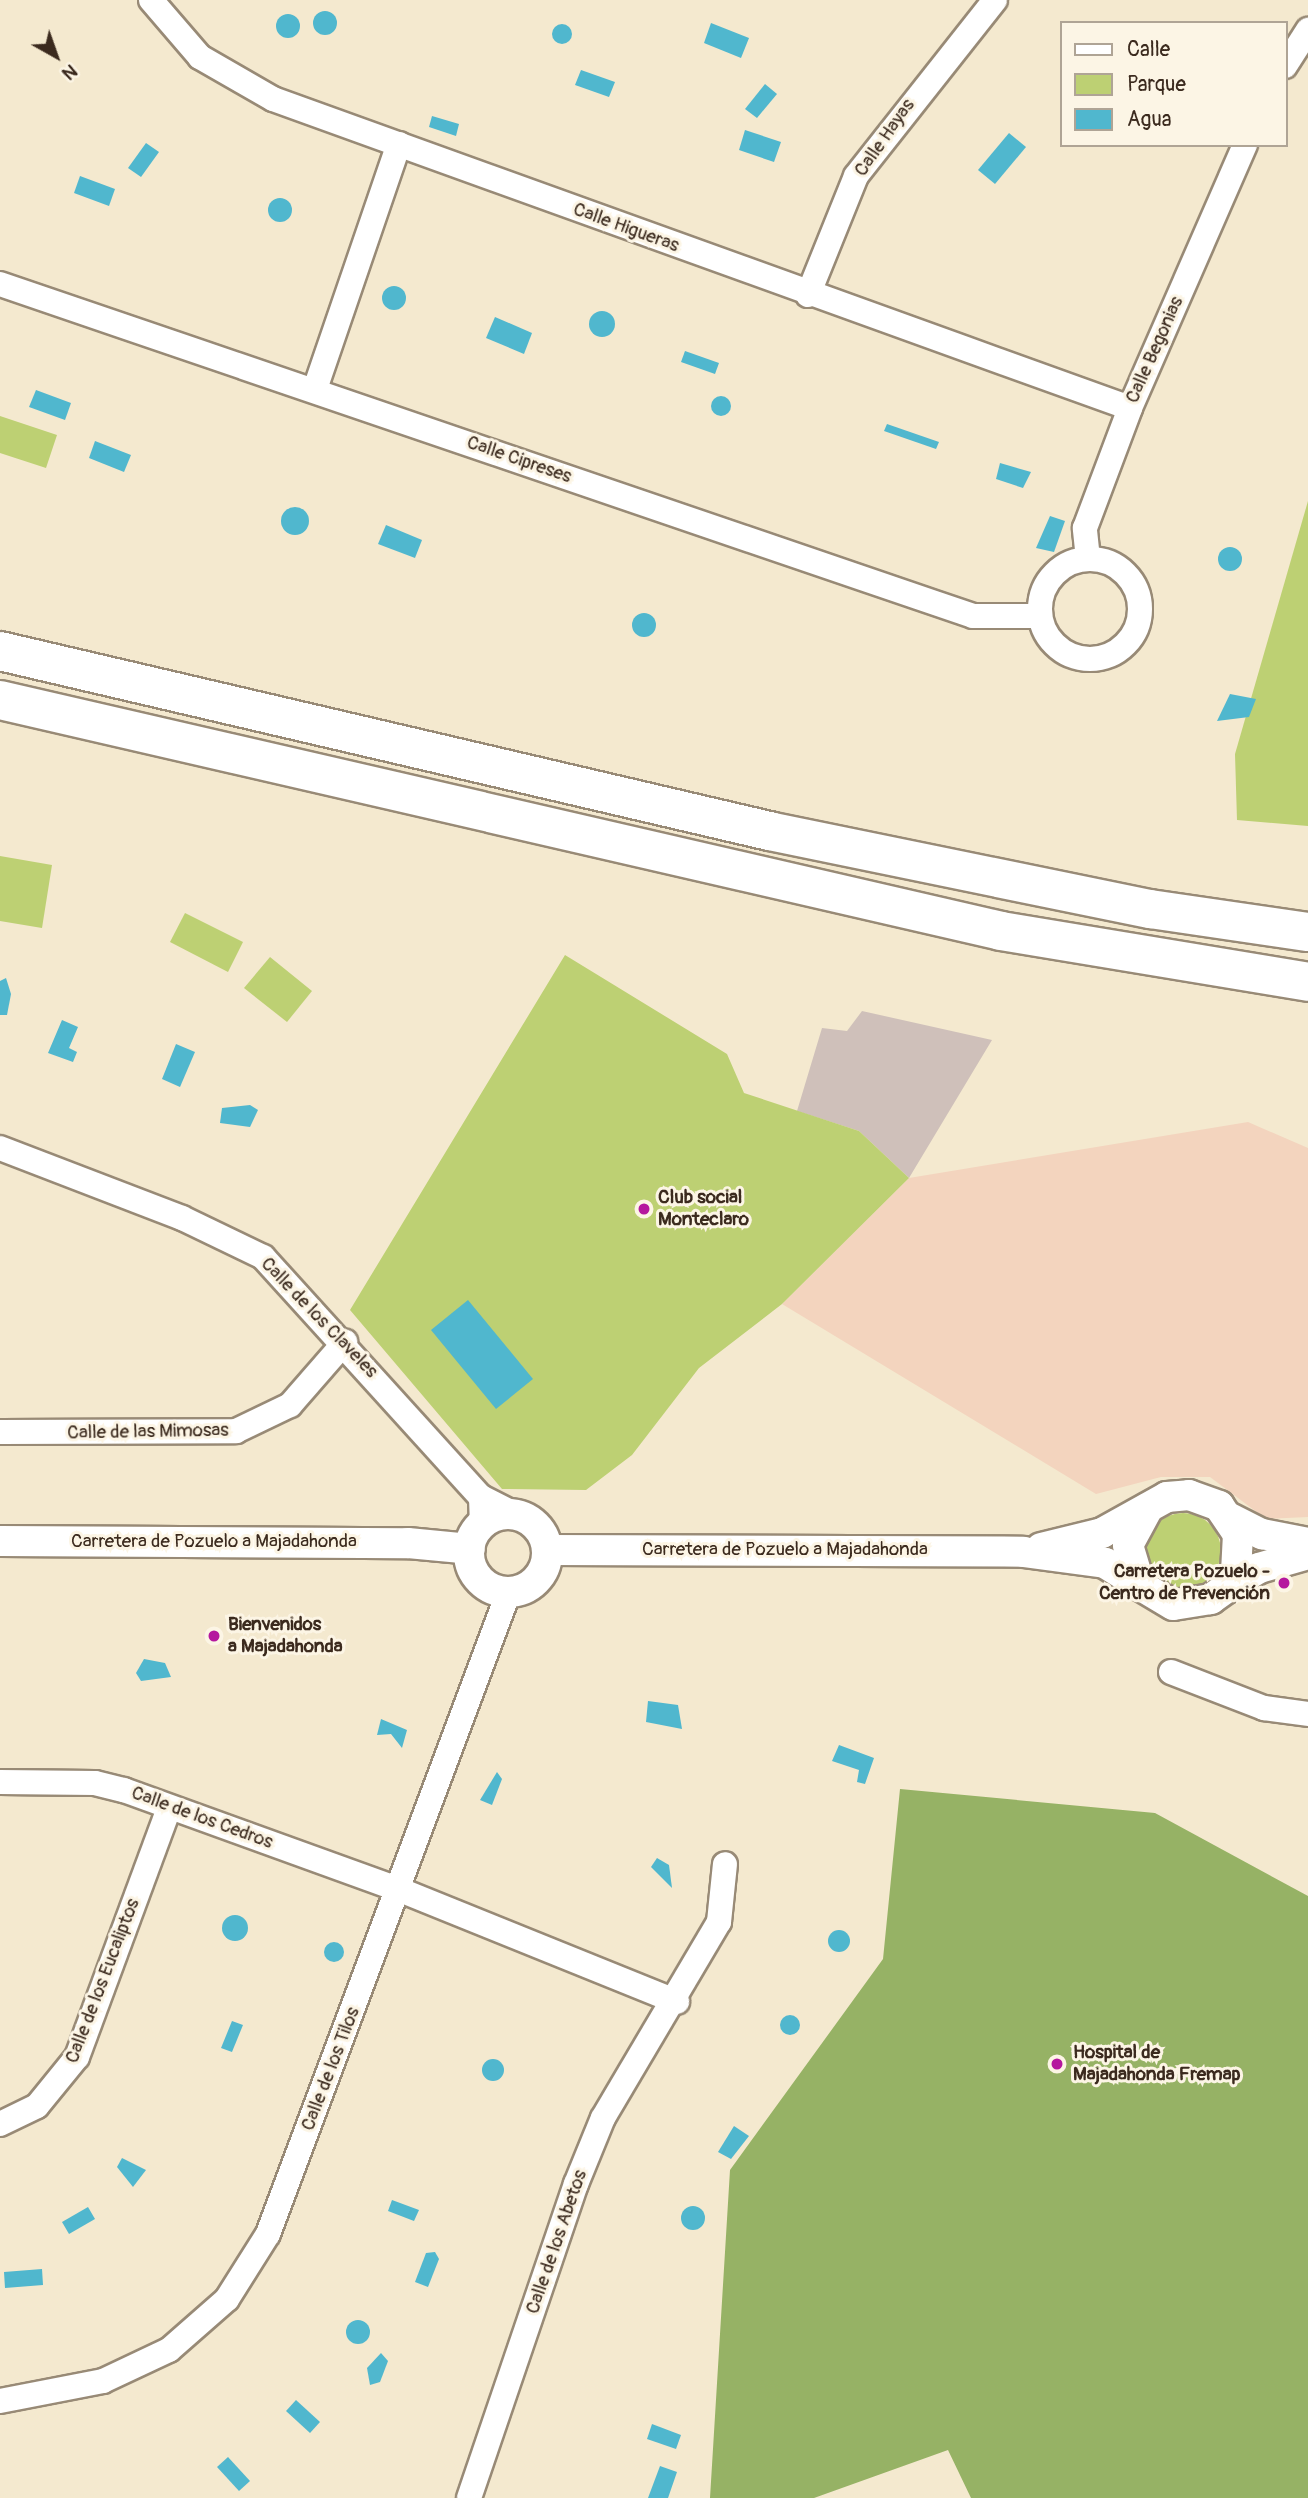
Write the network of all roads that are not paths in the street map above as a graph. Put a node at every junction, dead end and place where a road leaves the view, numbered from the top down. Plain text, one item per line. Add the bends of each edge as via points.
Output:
1 (151, 0) edge
2 (995, 0) edge
3 (1308, 30) edge
4 (1287, 63) edge
5 (399, 144) junction
6 (1244, 147) edge
7 (0, 284) edge
8 (808, 295) junction
9 (315, 389) junction
10 (1130, 408) junction
11 (1088, 559) junction
12 (1040, 616) junction
13 (0, 651) edge
14 (0, 700) edge
15 (1308, 925) edge
16 (1254, 926) junction
17 (1308, 932) edge
18 (1308, 982) edge
19 (0, 1148) edge
20 (345, 1342) junction
21 (0, 1432) edge
22 (1148, 1508) junction
23 (1230, 1518) junction
24 (478, 1523) junction
25 (0, 1541) edge
26 (1308, 1543) edge
27 (547, 1550) junction
28 (1023, 1552) junction
29 (1308, 1554) edge
30 (1140, 1585) junction
31 (1226, 1588) junction
32 (509, 1591) junction
33 (1171, 1672) dead end
34 (1308, 1714) edge
35 (0, 1782) edge
36 (169, 1808) junction
37 (725, 1864) dead end
38 (398, 1889) junction
39 (677, 2002) junction
40 (0, 2124) edge
41 (0, 2401) edge
42 (469, 2498) edge

1 - 5 street, Calle Higueras via 200,57 235,82
2 - 8 street, Calle Hayas via 856,176
3 - 4 street
5 - 8 street, Calle Higueras
5 - 9 street
6 - 10 street, Calle Begonias
7 - 9 street, Calle Cipreses
8 - 10 street, Calle Higueras
9 - 12 street, Calle Cipreses via 974,616
10 - 11 street, Calle Begonias via 1085,528
11 - 12 street via 1058,571 1044,592
11 - 12 street via 1119,569 1134,587 1140,611 1128,642 1115,652 1083,659 1054,645
13 - 16 highway via 769,831
14 - 18 highway via 1001,931
15 - 16 highway
16 - 17 highway
19 - 20 street, Calle de los Claveles via 182,1218 263,1258
20 - 21 street, Calle de las Mimosas via 289,1405 236,1431
20 - 24 street, Calle de los Claveles
22 - 23 street via 1189,1495
22 - 28 street, Carretera de Pozuelo a Majadahonda via 1102,1533
22 - 30 street via 1128,1545
23 - 26 street via 1262,1534
23 - 31 street via 1240,1553
24 - 25 street, Carretera de Pozuelo a Majadahonda via 408,1543
24 - 27 street via 513,1514 537,1525
24 - 32 street via 484,1584
27 - 28 street, Carretera de Pozuelo a Majadahonda
27 - 32 street via 541,1574
28 - 30 street, Carretera de Pozuelo a Majadahonda via 1105,1563
29 - 31 street via 1259,1568
30 - 31 street via 1173,1605 1211,1599
32 - 38 street, Calle de los Tilos
33 - 34 street via 1264,1708
35 - 36 street, Calle de los Cedros via 95,1783
36 - 38 street, Calle de los Cedros
36 - 40 street, Calle de los Eucaliptos via 77,2057 37,2106
37 - 39 street, Calle de los Abetos via 719,1922
38 - 39 street
38 - 41 street, Calle de los Tilos via 268,2234 227,2299 169,2350 103,2381
39 - 42 street, Calle de los Abetos via 603,2118

